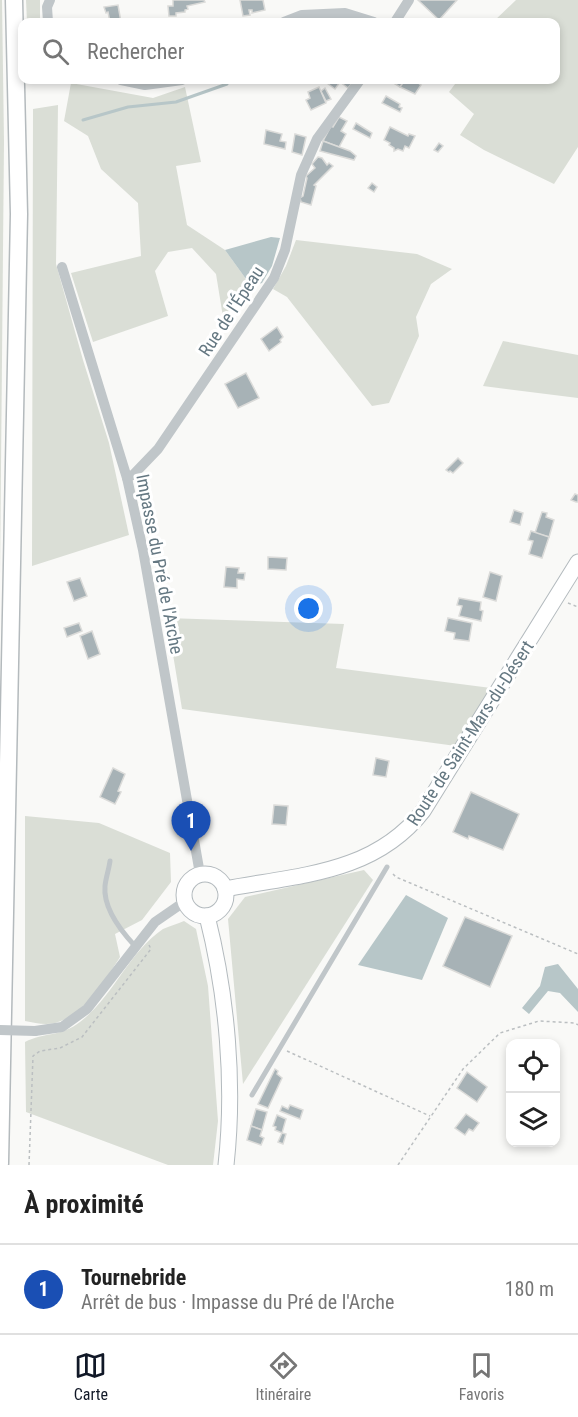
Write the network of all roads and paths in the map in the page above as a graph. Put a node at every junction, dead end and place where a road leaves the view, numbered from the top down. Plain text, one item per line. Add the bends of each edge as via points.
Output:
1 (14, 0) edge
2 (50, 0) edge
3 (409, 0) edge
4 (48, 18) edge
5 (294, 18) edge
6 (361, 18) edge
7 (398, 18) edge
8 (357, 84) edge
9 (62, 267) dead end
10 (127, 478) junction
11 (578, 562) edge
12 (110, 861) dead end
13 (387, 867) joint
14 (200, 874) junction
15 (225, 889) junction
16 (184, 902) junction
17 (207, 916) junction
18 (135, 946) junction
19 (578, 954) edge
20 (578, 1025) edge
21 (0, 1030) edge
22 (280, 1047) junction
23 (33, 1056) dead end
24 (252, 1095) dead end
25 (431, 1116) junction
26 (0, 1162) edge
27 (29, 1165) edge
28 (226, 1165) edge
29 (398, 1165) edge

1 - 26 main road via 19,214
2 - 4 street
3 - 7 street
5 - 6 street via 345,13
8 - 10 street, Rue de l'Épeau via 318,138 301,175 285,250 274,278 158,449
9 - 10 street, Impasse du Pré de l'Arche
10 - 14 street, Impasse du Pré de l'Arche
11 - 15 main road, Route de Saint-Mars-du-Désert via 411,827 394,842 354,863
12 - 18 lane via 105,888 109,907
13 - 19 path via 396,877
13 - 22 lane
14 - 15 main road via 218,879
14 - 16 main road via 188,882
15 - 17 main road via 224,904
16 - 17 main road via 193,913
16 - 18 street via 155,922
17 - 28 main road via 225,1017 229,1066
18 - 21 street, bridge via 87,1010 62,1027
20 - 25 path via 539,1021 500,1033 463,1069
22 - 24 lane
22 - 25 path
23 - 27 path
25 - 29 path

